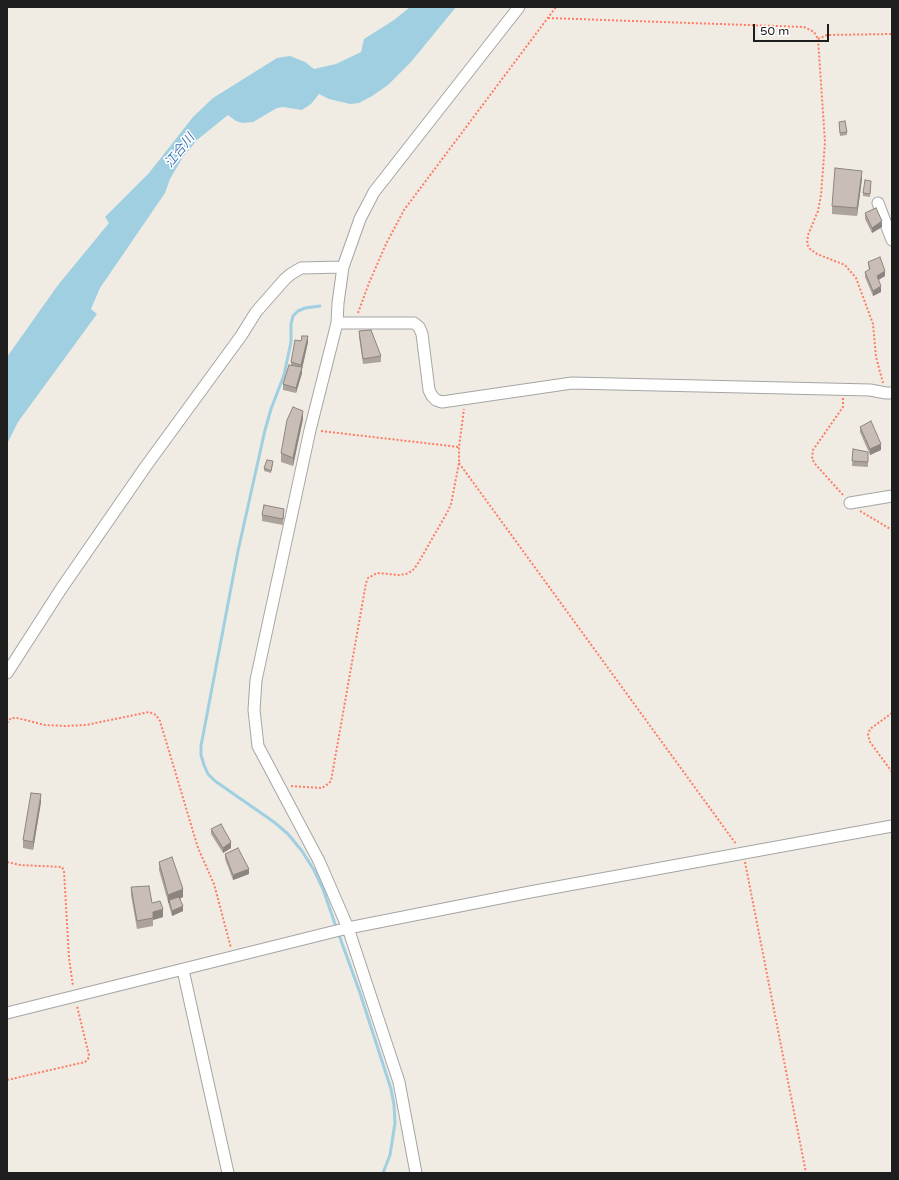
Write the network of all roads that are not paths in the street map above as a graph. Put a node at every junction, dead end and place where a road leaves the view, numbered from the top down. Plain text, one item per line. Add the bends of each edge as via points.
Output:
1 (519, 7) edge
2 (878, 203) dead end
3 (892, 240) edge
4 (343, 267) junction
5 (337, 323) junction
6 (889, 393) edge
7 (892, 496) edge
8 (850, 503) road end
9 (7, 674) edge
10 (892, 826) edge
11 (348, 928) junction
12 (183, 970) junction
13 (7, 1013) edge
14 (228, 1173) edge
15 (416, 1173) edge

1 - 4 street via 374,192 360,219
2 - 3 street
4 - 5 street
4 - 9 street via 301,268 284,279 256,312 61,589
5 - 6 street via 414,323 422,334 428,390 436,400 442,402 572,383 870,390
5 - 11 street via 310,430 256,680 254,710 258,746 319,861
7 - 8 street
10 - 11 street
11 - 12 street
11 - 15 street via 399,1082
12 - 13 street
12 - 14 street

